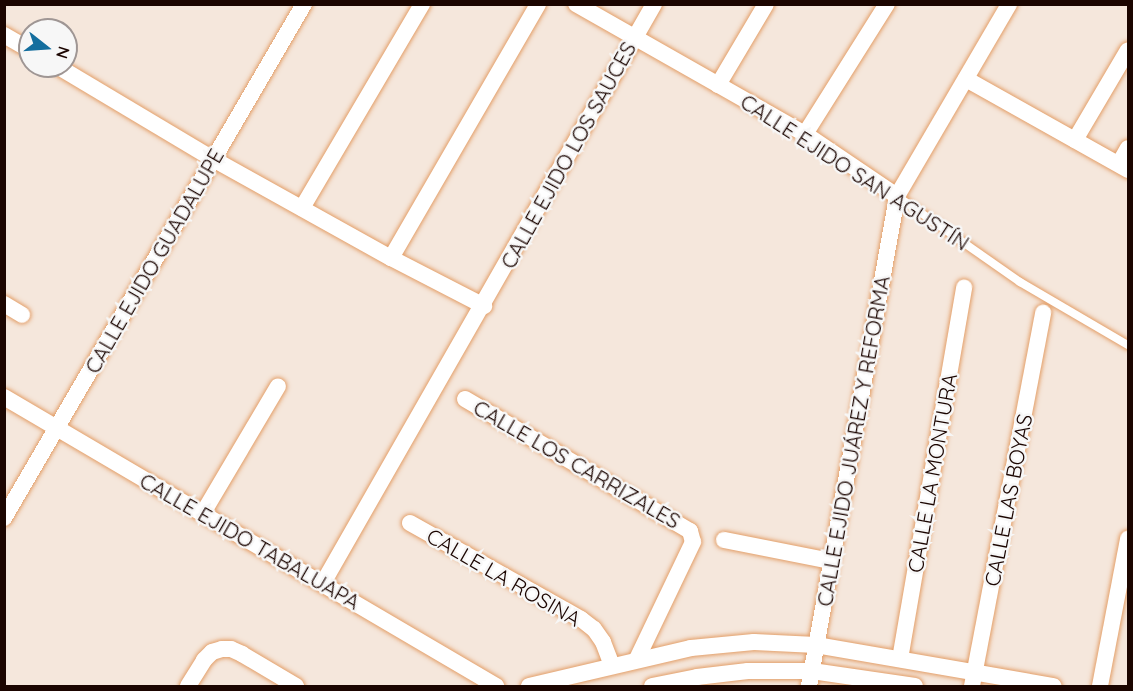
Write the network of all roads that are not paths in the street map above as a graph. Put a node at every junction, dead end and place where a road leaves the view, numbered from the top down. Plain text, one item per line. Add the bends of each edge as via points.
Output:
1 (304, 4) edge
2 (422, 4) edge
3 (538, 4) edge
4 (576, 4) edge
5 (654, 4) edge
6 (766, 4) edge
7 (887, 4) edge
8 (1009, 4) edge
9 (4, 35) edge
10 (634, 37) junction
11 (18, 43) edge
12 (1128, 50) edge
13 (77, 78) edge
14 (966, 79) junction
15 (718, 85) junction
16 (805, 134) junction
17 (1075, 140) junction
18 (1128, 148) edge
19 (213, 159) junction
20 (1124, 167) edge
21 (897, 196) junction
22 (302, 208) junction
23 (391, 258) junction
24 (964, 287) dead end
25 (4, 304) edge
26 (484, 306) junction
27 (1044, 314) dead end
28 (22, 315) dead end
29 (1128, 345) edge
30 (278, 386) dead end
31 (4, 397) edge
32 (465, 399) dead end
33 (57, 427) junction
34 (203, 513) junction
35 (4, 518) edge
36 (410, 523) dead end
37 (1128, 539) edge
38 (724, 540) dead end
39 (831, 561) junction
40 (323, 584) junction
41 (816, 645) junction
42 (637, 659) junction
43 (900, 659) junction
44 (612, 665) junction
45 (811, 679) edge
46 (974, 680) edge
47 (675, 684) edge
48 (188, 687) edge
49 (296, 687) edge
50 (496, 687) edge
51 (529, 687) edge
52 (652, 687) edge
53 (915, 687) edge
54 (1053, 687) edge
55 (1100, 687) edge

1 - 19 street, CALLE EJIDO GUADALUPE
2 - 22 street
3 - 23 street
4 - 10 street, CALLE EJIDO SAN AGUSTÍN
5 - 10 street, CALLE EJIDO LOS SAUCES
6 - 15 street
7 - 16 street
8 - 14 street
9 - 11 street
10 - 15 street, CALLE EJIDO SAN AGUSTÍN
10 - 26 street, CALLE EJIDO LOS SAUCES
12 - 17 street
13 - 19 street
14 - 17 street
14 - 21 street
15 - 16 street, CALLE EJIDO SAN AGUSTÍN
16 - 21 street, CALLE EJIDO SAN AGUSTÍN
17 - 20 street
18 - 20 street
19 - 22 street
19 - 33 street, CALLE EJIDO GUADALUPE
21 - 29 lane, CALLE EJIDO SAN AGUSTÍN via 1027,287
21 - 39 street, CALLE EJIDO JUÁREZ Y REFORMA
22 - 23 street
23 - 26 street
24 - 43 street, CALLE LA MONTURA
25 - 28 street
26 - 40 street, CALLE EJIDO LOS SAUCES
27 - 46 street, CALLE LAS BOYAS
30 - 34 street
31 - 33 street, CALLE EJIDO TABALUAPA
32 - 42 street, CALLE LOS CARRIZALES via 690,531 693,542
33 - 34 street, CALLE EJIDO TABALUAPA
33 - 35 street, CALLE EJIDO GUADALUPE
34 - 40 street, CALLE EJIDO TABALUAPA
36 - 44 street, CALLE LA ROSINA via 581,619 603,642
37 - 55 street
38 - 39 street
39 - 41 street, CALLE EJIDO JUÁREZ Y REFORMA
40 - 50 street, CALLE EJIDO TABALUAPA
41 - 42 street via 712,644
41 - 43 street
41 - 45 street, CALLE EJIDO JUÁREZ Y REFORMA
42 - 44 street
43 - 46 street
44 - 51 street
45 - 47 street via 748,671
45 - 53 street
46 - 54 street
47 - 52 street
48 - 49 street via 212,652 231,649

